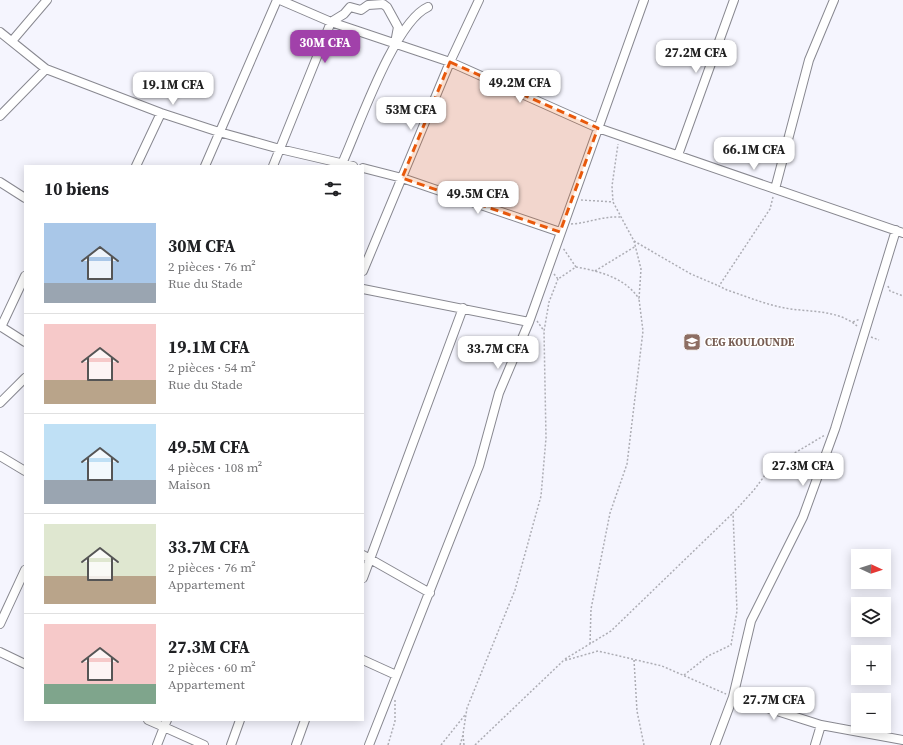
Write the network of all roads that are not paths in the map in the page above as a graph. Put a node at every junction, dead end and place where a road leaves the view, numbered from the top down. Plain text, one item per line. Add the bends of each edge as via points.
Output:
1 (47, 0) edge
2 (278, 0) edge
3 (478, 0) edge
4 (644, 0) edge
5 (734, 0) edge
6 (834, 0) edge
7 (351, 3) edge
8 (428, 7) dead end
9 (331, 22) junction
10 (0, 32) edge
11 (12, 41) junction
12 (395, 43) junction
13 (450, 62) junction
14 (46, 69) junction
15 (161, 113) junction
16 (0, 116) edge
17 (598, 128) junction
18 (219, 132) junction
19 (280, 149) junction
20 (678, 155) junction
21 (136, 165) edge
22 (205, 165) edge
23 (273, 165) edge
24 (341, 165) edge
25 (364, 168) edge
26 (402, 178) junction
27 (0, 182) edge
28 (775, 189) junction
29 (24, 197) edge
30 (899, 232) edge
31 (559, 236) junction
32 (364, 269) edge
33 (24, 278) edge
34 (364, 289) edge
35 (463, 308) junction
36 (529, 322) junction
37 (1, 327) edge
38 (24, 341) edge
39 (24, 379) edge
40 (0, 403) edge
41 (0, 456) edge
42 (24, 470) edge
43 (364, 556) edge
44 (371, 559) junction
45 (24, 572) edge
46 (364, 576) edge
47 (430, 593) junction
48 (0, 624) edge
49 (0, 652) edge
50 (364, 660) edge
51 (24, 664) edge
52 (396, 675) junction
53 (733, 698) junction
54 (152, 721) edge
55 (240, 721) edge
56 (305, 721) edge
57 (166, 724) edge
58 (821, 725) junction
59 (903, 740) edge
60 (157, 745) edge
61 (204, 745) edge
62 (231, 745) edge
63 (296, 745) edge
64 (370, 745) edge
65 (715, 745) edge
66 (815, 745) edge

1 - 11 street
2 - 9 street
2 - 18 street
3 - 13 street
4 - 17 street
5 - 20 street
6 - 28 street via 809,60
7 - 9 street via 344,14
7 - 12 street via 361,10 368,5 383,4 387,7 398,27
8 - 12 street via 420,10
9 - 12 street
9 - 19 street
10 - 11 street
11 - 14 street
12 - 13 street
12 - 24 street
13 - 17 street
13 - 26 street
14 - 15 street
14 - 16 street
15 - 18 street
15 - 21 street
17 - 20 street
17 - 31 street
18 - 19 street
18 - 22 street
19 - 23 street
19 - 24 street
20 - 28 street
25 - 26 street
26 - 31 street
26 - 32 street
27 - 29 street
28 - 30 street
30 - 53 street via 882,275 835,428 803,516 751,621
31 - 36 street
33 - 37 street
34 - 35 street
35 - 36 street
35 - 44 street
36 - 47 street via 499,393 479,466
37 - 38 street
39 - 40 street
41 - 42 street
43 - 44 street
44 - 46 street
44 - 47 street
45 - 48 street
47 - 52 street
49 - 51 street
50 - 52 street
52 - 64 street
53 - 58 street
53 - 65 street
54 - 57 street
55 - 62 street
56 - 63 street
57 - 60 street
57 - 61 street
58 - 59 street
58 - 66 street

